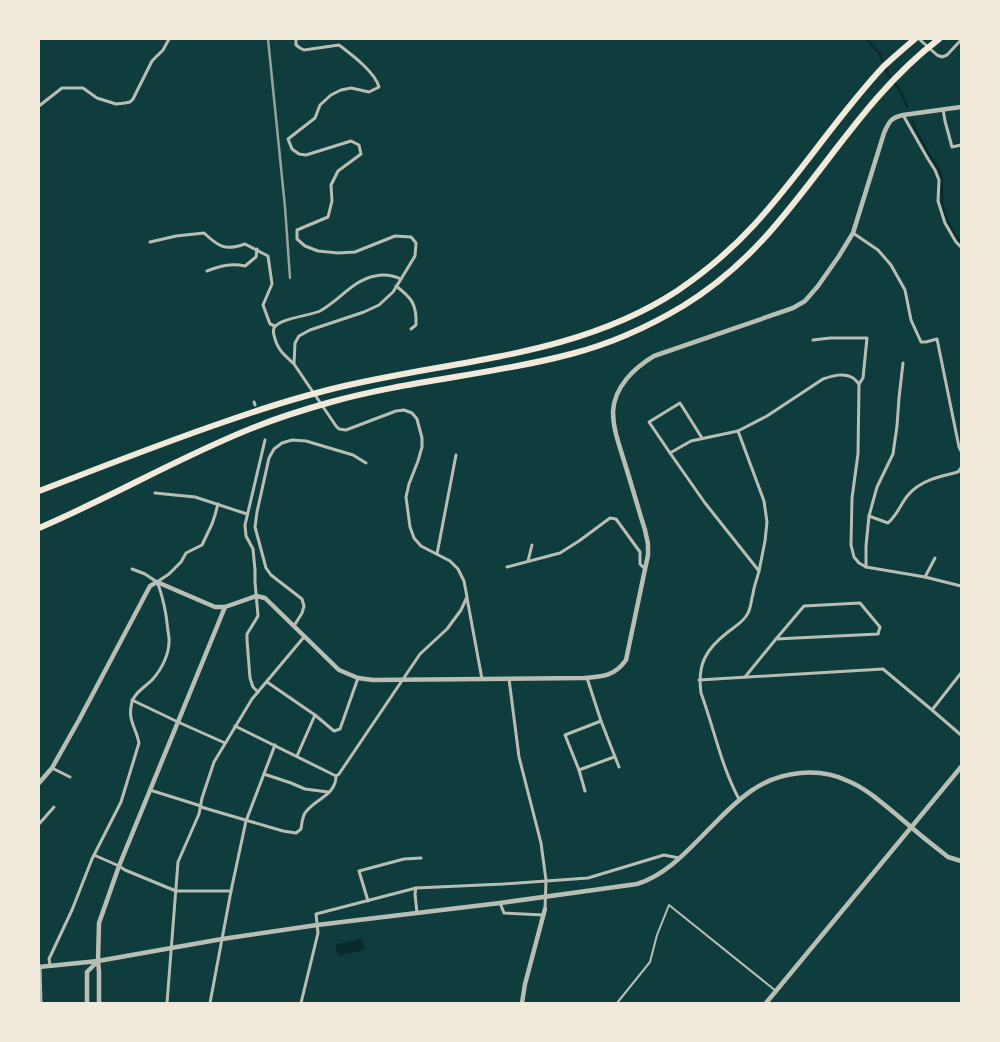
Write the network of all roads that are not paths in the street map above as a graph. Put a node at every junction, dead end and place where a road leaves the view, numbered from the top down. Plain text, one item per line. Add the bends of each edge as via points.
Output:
1 (169, 39) edge
2 (296, 39) edge
3 (915, 39) edge
4 (919, 39) edge
5 (939, 39) edge
6 (961, 40) edge
7 (39, 106) edge
8 (961, 107) edge
9 (943, 109) junction
10 (903, 115) junction
11 (961, 145) edge
12 (852, 233) junction
13 (150, 242) dead end
14 (961, 247) edge
15 (257, 249) junction
16 (207, 271) dead end
17 (401, 279) junction
18 (396, 286) junction
19 (275, 326) junction
20 (411, 329) dead end
21 (813, 340) dead end
22 (903, 363) dead end
23 (294, 364) junction
24 (859, 384) junction
25 (738, 431) junction
26 (702, 438) junction
27 (265, 440) dead end
28 (961, 451) edge
29 (670, 453) junction
30 (456, 455) dead end
31 (366, 463) dead end
32 (961, 468) edge
33 (39, 491) edge
34 (155, 492) dead end
35 (218, 504) junction
36 (247, 514) junction
37 (869, 516) junction
38 (39, 528) edge
39 (532, 545) dead end
40 (437, 554) junction
41 (935, 558) dead end
42 (528, 562) junction
43 (507, 567) dead end
44 (866, 567) junction
45 (132, 569) dead end
46 (645, 569) junction
47 (759, 571) junction
48 (925, 577) junction
49 (158, 582) junction
50 (961, 586) edge
51 (256, 596) junction
52 (466, 597) junction
53 (224, 607) junction
54 (294, 626) junction
55 (304, 637) junction
56 (776, 639) junction
57 (961, 673) edge
58 (745, 677) junction
59 (358, 678) junction
60 (587, 678) junction
61 (404, 679) junction
62 (482, 679) junction
63 (509, 679) junction
64 (699, 680) junction
65 (267, 682) junction
66 (258, 692) junction
67 (132, 700) junction
68 (932, 710) junction
69 (315, 715) junction
70 (601, 721) junction
71 (178, 722) junction
72 (235, 726) junction
73 (961, 735) edge
74 (225, 743) junction
75 (275, 745) junction
76 (297, 756) junction
77 (614, 757) junction
78 (961, 767) edge
79 (52, 768) junction
80 (619, 768) dead end
81 (579, 770) junction
82 (264, 774) junction
83 (336, 776) junction
84 (70, 777) dead end
85 (39, 783) edge
86 (150, 790) junction
87 (585, 791) dead end
88 (329, 792) junction
89 (739, 800) junction
90 (54, 807) dead end
91 (201, 807) junction
92 (246, 821) junction
93 (39, 824) edge
94 (912, 828) junction
95 (94, 855) junction
96 (421, 858) dead end
97 (679, 858) junction
98 (961, 861) edge
99 (119, 866) junction
100 (546, 880) junction
101 (416, 888) junction
102 (176, 891) junction
103 (231, 891) junction
104 (368, 901) junction
105 (500, 903) junction
106 (545, 909) joint
107 (417, 913) junction
108 (544, 915) junction
109 (317, 925) junction
110 (222, 939) junction
111 (171, 948) junction
112 (98, 960) junction
113 (50, 965) junction
114 (39, 967) edge
115 (776, 991) junction
116 (41, 1003) edge
117 (88, 1003) edge
118 (99, 1003) edge
119 (167, 1003) edge
120 (210, 1003) edge
121 (301, 1003) edge
122 (522, 1003) edge
123 (617, 1003) edge
124 (766, 1003) edge

1 - 7 street via 152,61 130,102 116,104 97,98 82,88 62,88
2 - 17 street via 296,45 304,50 339,45 377,80 379,87 369,92 351,88 332,95 320,105 315,118 288,139 292,150 299,154 306,155 350,141 359,145 361,154 338,170 331,185 328,217 297,230 297,239 318,251 338,253 355,252 395,236 411,236 416,243 415,256
3 - 33 highway via 869,83 753,226 697,277 636,314 591,333 542,347 300,397 161,444
4 - 6 street via 942,57
5 - 38 highway via 880,94 767,236 729,271 685,304 642,329 596,347 544,361 383,389 329,402 226,439
8 - 9 street
9 - 10 street
9 - 11 street via 952,147
10 - 12 street via 889,121
10 - 14 street via 935,170 939,180 938,200 945,223
12 - 28 street via 878,250 892,265 906,290 911,320 921,342 937,339
12 - 46 street via 818,286 793,308 654,356 640,364 622,386 613,410 616,435 648,544
13 - 15 street via 204,233 224,248 245,244
15 - 16 street via 256,257 245,266 226,265
15 - 19 street via 268,256 272,284 263,305 270,324
17 - 18 street
17 - 19 street via 392,275 374,276 320,310
18 - 20 street via 408,295 414,306 416,325
18 - 23 street via 379,305 299,336 295,344
19 - 23 street via 276,344
21 - 24 street via 867,338 863,378
22 - 37 street via 893,454 877,487
23 - 40 street via 339,429 346,430 396,411 412,413 417,419 422,447 406,497 410,527 421,546
24 - 25 street via 844,375 823,379
24 - 44 street via 851,545 854,557
25 - 26 street
25 - 47 street via 764,501 767,522
26 - 29 street
26 - 29 street via 680,404 649,422
27 - 36 street
29 - 47 street
30 - 40 street
31 - 54 street via 353,454 292,440 274,449 270,458 256,527 266,568 302,599 302,613
32 - 37 street via 919,486 908,495 888,523
34 - 35 street via 195,497
35 - 36 street
35 - 49 street via 202,545 186,553 181,562
36 - 51 street via 246,536 253,549
37 - 44 street
39 - 42 street
40 - 52 street via 458,569
41 - 48 street
42 - 43 street
42 - 46 street via 560,552 610,518 616,520 640,552 640,564
44 - 48 street
45 - 49 street
46 - 60 street via 626,660 607,676
47 - 64 street via 749,612 712,647 704,660
48 - 50 street
49 - 53 street via 215,607
49 - 67 street via 162,592 168,650 152,680
49 - 79 street via 150,586
51 - 53 street
51 - 54 street via 265,598
51 - 66 street via 258,616 247,640 250,678
52 - 61 street via 447,629 420,654
52 - 62 street
53 - 71 street
54 - 55 street
55 - 59 street via 339,670
55 - 65 street
56 - 56 street via 804,606 860,603 880,627 878,634
56 - 58 street
57 - 68 street
58 - 64 street
58 - 68 street via 883,669
59 - 61 street
59 - 69 street via 340,729 334,731
60 - 63 street
60 - 70 street
61 - 62 street
61 - 83 street
62 - 63 street
63 - 100 street via 519,757 541,843
64 - 89 street via 727,773
65 - 66 street
65 - 69 street
66 - 72 street
67 - 71 street
67 - 95 street via 130,713 138,743 121,802
68 - 73 street
69 - 76 street
70 - 77 street
70 - 81 street via 565,734
71 - 74 street
71 - 86 street
72 - 74 street
72 - 75 street
74 - 91 street via 214,762
75 - 76 street
75 - 82 street
76 - 83 street
77 - 80 street
77 - 81 street
78 - 94 street
79 - 84 street
79 - 85 street
81 - 87 street
82 - 88 street via 305,789
82 - 92 street
83 - 88 street via 336,783
86 - 91 street
86 - 99 street
88 - 92 street via 306,811 301,829 296,833
89 - 94 street via 754,788 779,777 795,773 831,775 863,788
89 - 97 street
90 - 93 street
91 - 92 street
91 - 102 street via 178,862
92 - 103 street
94 - 98 street via 948,857
94 - 115 street
95 - 99 street
95 - 113 street via 49,959
96 - 104 street via 404,859 359,871
97 - 100 street via 664,855 588,878
97 - 105 street via 656,876 636,884
99 - 102 street
99 - 112 street via 98,924
100 - 101 street
100 - 106 street
101 - 104 street
101 - 107 street
102 - 103 street
102 - 111 street
103 - 110 street
104 - 109 street via 316,914
105 - 107 street
105 - 108 street via 504,913
106 - 108 street
107 - 109 street
108 - 122 street
109 - 110 street
109 - 121 street via 318,933
110 - 111 street
110 - 120 street
111 - 112 street
111 - 119 street
112 - 113 street
112 - 117 street via 87,972
112 - 118 street
113 - 114 street
114 - 116 street
115 - 123 lane via 669,905 650,962
115 - 124 street

